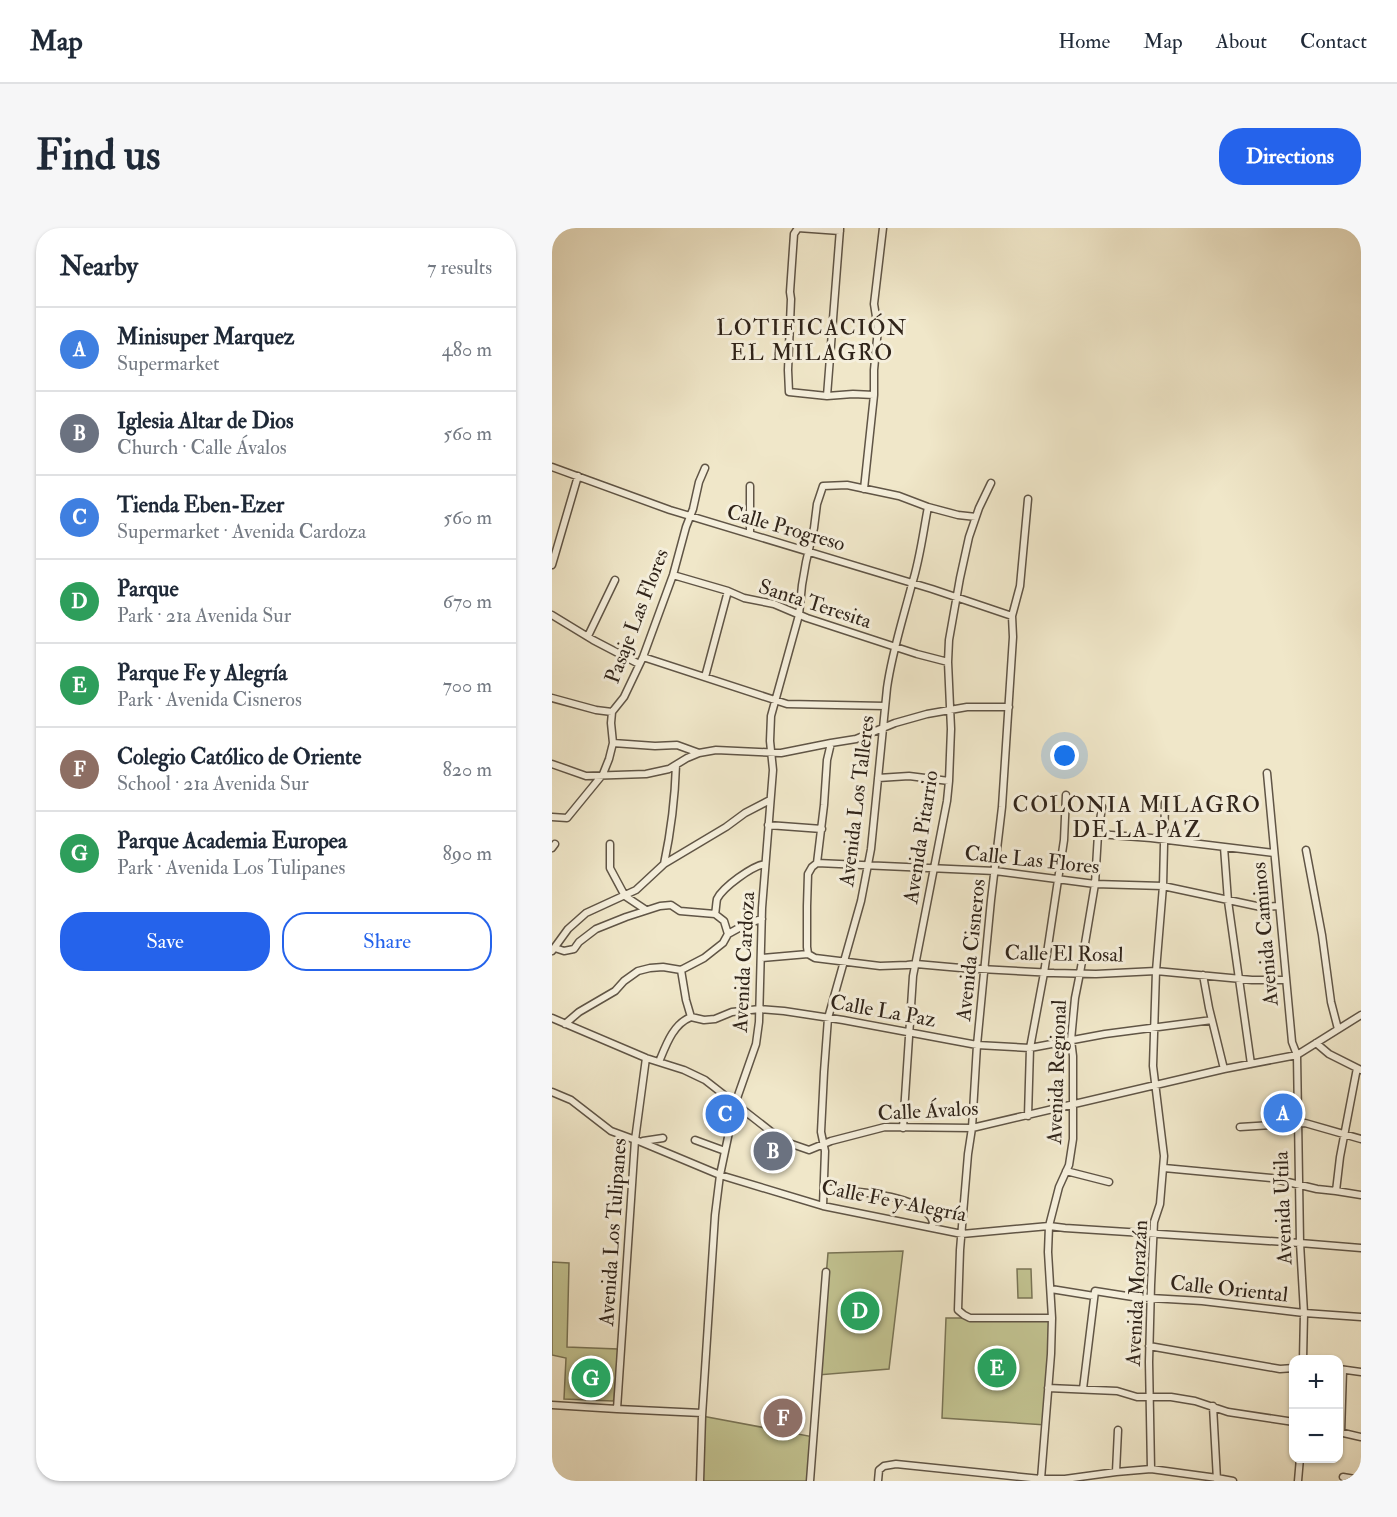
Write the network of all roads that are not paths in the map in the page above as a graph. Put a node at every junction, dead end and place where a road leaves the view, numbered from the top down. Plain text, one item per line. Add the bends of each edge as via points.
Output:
1 (883, 228) edge
2 (840, 229) edge
3 (874, 395) junction
4 (827, 396) junction
5 (552, 467) edge
6 (705, 468) dead end
7 (578, 476) junction
8 (991, 483) dead end
9 (750, 486) dead end
10 (864, 489) junction
11 (1028, 499) dead end
12 (928, 507) junction
13 (690, 517) junction
14 (976, 517) junction
15 (750, 534) junction
16 (808, 551) junction
17 (552, 565) edge
18 (673, 575) junction
19 (615, 580) dead end
20 (913, 583) junction
21 (728, 591) junction
22 (956, 597) junction
23 (552, 615) edge
24 (799, 615) junction
25 (1012, 616) junction
26 (588, 636) junction
27 (895, 647) junction
28 (643, 657) junction
29 (948, 662) junction
30 (639, 664) junction
31 (705, 677) junction
32 (552, 699) edge
33 (776, 700) junction
34 (885, 706) junction
35 (1009, 707) junction
36 (950, 710) junction
37 (612, 712) junction
38 (884, 728) junction
39 (613, 742) junction
40 (831, 743) junction
41 (771, 752) junction
42 (699, 753) junction
43 (552, 764) edge
44 (676, 765) junction
45 (1267, 773) dead end
46 (602, 776) junction
47 (878, 778) junction
48 (949, 781) junction
49 (1066, 795) dead end
50 (770, 800) junction
51 (1165, 803) dead end
52 (1102, 807) dead end
53 (552, 817) edge
54 (768, 825) junction
55 (822, 829) junction
56 (1098, 834) junction
57 (1164, 840) junction
58 (610, 844) dead end
59 (1224, 847) junction
60 (1306, 850) dead end
61 (1274, 853) junction
62 (817, 863) junction
63 (664, 864) junction
64 (765, 864) junction
65 (868, 865) junction
66 (933, 868) junction
67 (995, 871) junction
68 (1057, 879) junction
69 (1095, 884) junction
70 (1162, 886) junction
71 (625, 896) junction
72 (1228, 901) junction
73 (1279, 906) junction
74 (646, 910) junction
75 (715, 914) junction
76 (762, 919) junction
77 (728, 934) junction
78 (554, 950) edge
79 (808, 954) junction
80 (761, 958) junction
81 (843, 962) junction
82 (916, 964) junction
83 (985, 969) junction
84 (681, 970) junction
85 (1156, 971) junction
86 (1044, 973) junction
87 (1080, 973) junction
88 (1203, 975) junction
89 (1239, 978) junction
90 (1286, 980) junction
91 (760, 1009) junction
92 (690, 1015) junction
93 (1361, 1015) edge
94 (552, 1018) edge
95 (828, 1018) junction
96 (1212, 1020) junction
97 (565, 1024) junction
98 (1154, 1027) junction
99 (1338, 1029) junction
100 (909, 1032) junction
101 (1071, 1040) junction
102 (1316, 1043) junction
103 (977, 1045) junction
104 (1030, 1048) junction
105 (1297, 1055) junction
106 (646, 1058) junction
107 (659, 1062) junction
108 (1251, 1064) junction
109 (1224, 1069) junction
110 (1359, 1069) edge
111 (1155, 1085) junction
112 (552, 1092) edge
113 (735, 1104) junction
114 (1073, 1104) junction
115 (1028, 1116) junction
116 (1297, 1123) junction
117 (1240, 1127) dead end
118 (903, 1128) junction
119 (972, 1128) junction
120 (1344, 1135) junction
121 (663, 1138) dead end
122 (1361, 1139) edge
123 (695, 1140) dead end
124 (638, 1141) junction
125 (824, 1144) junction
126 (725, 1151) junction
127 (1164, 1168) junction
128 (1066, 1171) junction
129 (720, 1174) junction
130 (1109, 1182) dead end
131 (1300, 1184) junction
132 (825, 1188) junction
133 (1336, 1191) junction
134 (1361, 1195) edge
135 (824, 1206) junction
136 (1048, 1226) junction
137 (932, 1228) junction
138 (962, 1234) junction
139 (1153, 1234) junction
140 (1300, 1243) junction
141 (1361, 1248) edge
142 (826, 1272) dead end
143 (1051, 1289) junction
144 (1094, 1293) junction
145 (1150, 1298) junction
146 (1304, 1313) junction
147 (1361, 1317) edge
148 (1052, 1318) junction
149 (1149, 1346) junction
150 (1303, 1355) edge
151 (1289, 1368) edge
152 (1343, 1370) edge
153 (1361, 1372) edge
154 (1048, 1388) junction
155 (1083, 1389) junction
156 (1149, 1397) junction
157 (552, 1405) edge
158 (1214, 1406) junction
159 (617, 1409) junction
160 (702, 1413) junction
161 (1289, 1421) edge
162 (1118, 1430) dead end
163 (1343, 1433) edge
164 (1361, 1437) edge
165 (1300, 1463) edge
166 (1151, 1469) junction
167 (1116, 1472) junction
168 (1343, 1477) dead end
169 (1041, 1479) junction
170 (1217, 1479) edge
171 (1361, 1480) edge
172 (700, 1481) edge
173 (810, 1481) edge
174 (878, 1481) edge
175 (1233, 1481) edge
176 (1298, 1481) edge

1 - 3 street via 874,304 878,329
2 - 4 street
2 - 4 street via 798,228 794,234 789,392
3 - 4 street
3 - 10 street
5 - 7 street, Calle Progreso
6 - 13 street, Pasaje Las Flores
7 - 13 street, Calle Progreso
7 - 17 street
8 - 14 street, Avenida Pitarrio
9 - 15 street
10 - 12 street
10 - 16 street, Avenida Cardoza via 823,486
11 - 25 street, Avenida Cisneros via 1020,586
12 - 14 street
12 - 20 street, Avenida Los Talleres
13 - 15 street, Calle Progreso
13 - 18 street, Pasaje Las Flores
14 - 22 street, Avenida Pitarrio
15 - 16 street, Calle Progreso
16 - 20 street, Calle Progreso
16 - 24 street, Avenida Cardoza
18 - 21 street, Santa Teresita
18 - 28 street, Pasaje Las Flores
19 - 26 street
20 - 22 street, Calle Progreso
20 - 27 street, Avenida Los Talleres
21 - 24 street, Santa Teresita
21 - 31 street
22 - 25 street, Calle Progreso
22 - 29 street, Avenida Pitarrio
23 - 26 street
24 - 27 street, Santa Teresita
24 - 33 street, Avenida Cardoza
25 - 35 street, Avenida Cisneros
26 - 30 street
27 - 29 street, Santa Teresita
27 - 34 street, Avenida Los Talleres
28 - 30 street, Pasaje Las Flores
28 - 31 street
29 - 36 street, Avenida Pitarrio
30 - 37 street, Pasaje Las Flores via 624,697
31 - 33 street
32 - 37 street
33 - 34 street via 787,704
33 - 41 street, Avenida Cardoza via 771,716
34 - 38 street, Avenida Los Talleres
35 - 36 street
35 - 67 street, Avenida Cisneros
36 - 38 street
36 - 48 street, Avenida Pitarrio
37 - 39 street, Pasaje Las Flores
38 - 40 street via 856,740
38 - 47 street, Avenida Los Talleres
39 - 42 street via 677,745
39 - 46 street, Pasaje Las Flores
40 - 41 street
40 - 55 street
41 - 42 street
41 - 50 street, Avenida Cardoza
42 - 44 street
43 - 46 street via 586,776
44 - 46 street via 646,774
44 - 63 street
45 - 61 street, Avenida Caminos
46 - 53 street, Pasaje Las Flores via 567,818
47 - 48 street via 909,776
47 - 65 street, Avenida Los Talleres
48 - 66 street, Avenida Pitarrio
49 - 68 street
50 - 54 street, Avenida Cardoza
50 - 63 street
51 - 57 street, Avenida Morazán
52 - 56 street, Avenida Regional
54 - 55 street
54 - 64 street, Avenida Cardoza
55 - 62 street
56 - 57 street
56 - 69 street, Avenida Regional
57 - 59 street
57 - 70 street, Avenida Morazán
58 - 71 street via 610,868
59 - 61 street
59 - 72 street
60 - 99 street
61 - 73 street, Avenida Caminos
62 - 65 street, Calle Las Flores
62 - 79 street via 808,874
63 - 71 street
64 - 75 street via 757,865 725,889 717,900
64 - 76 street, Avenida Cardoza
65 - 66 street, Calle Las Flores
65 - 81 street, Avenida Los Talleres
66 - 67 street, Calle Las Flores
66 - 82 street, Avenida Pitarrio
67 - 68 street, Calle Las Flores
67 - 83 street, Avenida Cisneros
68 - 69 street, Calle Las Flores
68 - 86 street
69 - 70 street, Calle Las Flores
69 - 87 street, Avenida Regional
70 - 72 street, Calle Las Flores
70 - 85 street, Avenida Morazán
71 - 74 street
71 - 78 street via 586,913 568,929
72 - 73 street, Calle Las Flores
72 - 89 street
73 - 90 street, Avenida Caminos
74 - 75 street via 671,905 680,911
74 - 78 street via 596,929 574,949
75 - 77 street via 724,921
76 - 77 street
76 - 80 street, Avenida Cardoza
77 - 84 street via 704,958
79 - 80 street, Calle El Rosal
79 - 81 street, Calle El Rosal
80 - 91 street, Avenida Cardoza
81 - 82 street, Calle El Rosal
81 - 95 street, Avenida Los Talleres
82 - 83 street, Calle El Rosal
82 - 100 street, Avenida Pitarrio
83 - 86 street, Calle El Rosal
83 - 103 street, Avenida Cisneros
84 - 92 street
84 - 97 street via 663,967 638,971
85 - 87 street, Calle El Rosal
85 - 88 street, Calle El Rosal
85 - 98 street, Avenida Morazán
86 - 87 street, Calle El Rosal
86 - 104 street
87 - 101 street, Avenida Regional
88 - 89 street, Calle El Rosal
88 - 96 street
89 - 90 street, Calle El Rosal
89 - 108 street
90 - 105 street, Avenida Caminos via 1292,1042
91 - 92 street, Calle La Paz via 704,1020
91 - 95 street, Calle La Paz
91 - 113 street, Avenida Cardoza via 756,1044
92 - 107 street via 674,1031
93 - 99 street, Calle Ávalos
94 - 97 street, Calle Ávalos
95 - 100 street, Calle La Paz
95 - 125 street, Avenida Los Talleres via 821,1132
96 - 98 street, Calle La Paz
96 - 109 street
97 - 106 street, Calle Ávalos
98 - 101 street, Calle La Paz
98 - 111 street, Avenida Morazán
99 - 102 street, Calle Ávalos
100 - 103 street, Calle La Paz
100 - 118 street, Avenida Pitarrio
101 - 104 street, Calle La Paz
101 - 114 street, Avenida Regional
102 - 105 street, Calle Ávalos
102 - 110 street
103 - 104 street, Calle La Paz
103 - 119 street, Avenida Cisneros
104 - 115 street
105 - 108 street, Calle Ávalos
105 - 116 street, Avenida Utila
106 - 107 street, Calle Ávalos
106 - 124 street, Avenida Los Tulipanes
107 - 113 street, Calle Ávalos via 705,1080
108 - 109 street, Calle Ávalos
109 - 111 street, Calle Ávalos
110 - 120 street
111 - 114 street, Calle Ávalos
111 - 127 street, Avenida Morazán
112 - 124 street, Calle Fe y Alegría via 571,1100 611,1131
113 - 125 street, Calle Ávalos via 783,1141 809,1150
113 - 126 street, Avenida Cardoza
114 - 115 street, Calle Ávalos
114 - 128 street, Avenida Regional via 1073,1139
115 - 119 street, Calle Ávalos
116 - 117 street
116 - 120 street
116 - 131 street, Avenida Utila
118 - 119 street, Calle Ávalos
118 - 125 street, Calle Ávalos via 885,1127
119 - 138 street, Avenida Cisneros
120 - 122 street
120 - 133 street
121 - 124 street
123 - 126 street
124 - 129 street, Calle Fe y Alegría
124 - 159 street, Avenida Los Tulipanes
125 - 132 street, Avenida Los Talleres
126 - 129 street, Avenida Cardoza
127 - 131 street
127 - 139 street, Avenida Morazán
128 - 130 street
128 - 136 street, Avenida Regional
129 - 135 street, Calle Fe y Alegría
129 - 160 street, Avenida Cardoza
131 - 133 street
131 - 140 street, Avenida Utila
132 - 135 street, Avenida Los Talleres
132 - 137 street via 878,1194 907,1202 928,1214
133 - 134 street
135 - 137 street, Calle Fe y Alegría
136 - 138 street, Calle Fe y Alegría
136 - 139 street, Calle Fe y Alegría
136 - 143 street, Avenida Regional
137 - 138 street, Calle Fe y Alegría
138 - 148 street, Avenida Cisneros via 958,1310 963,1316
139 - 140 street, Calle Fe y Alegría
139 - 145 street, Avenida Morazán
140 - 141 street, Calle Fe y Alegría
140 - 146 street, Avenida Utila
142 - 173 street
143 - 144 street, Calle Oriental
143 - 148 street, Avenida Regional
144 - 145 street, Calle Oriental
144 - 155 street
145 - 146 street, Calle Oriental
145 - 149 street, Avenida Morazán
146 - 147 street, Calle Oriental
146 - 150 street, Avenida Utila
148 - 154 street, Avenida Regional
149 - 151 street
149 - 156 street, Avenida Morazán
152 - 153 street
154 - 155 street
154 - 169 street, Avenida Regional
155 - 156 street
156 - 158 street via 1171,1397
156 - 166 street, Avenida Morazán
157 - 159 street
158 - 161 street via 1228,1412
158 - 170 street
159 - 160 street
160 - 172 street, Avenida Cardoza
162 - 167 street
163 - 164 street
165 - 176 street
166 - 167 street
166 - 170 street
167 - 169 street
168 - 171 street
169 - 174 street via 896,1464 879,1470
170 - 175 street

